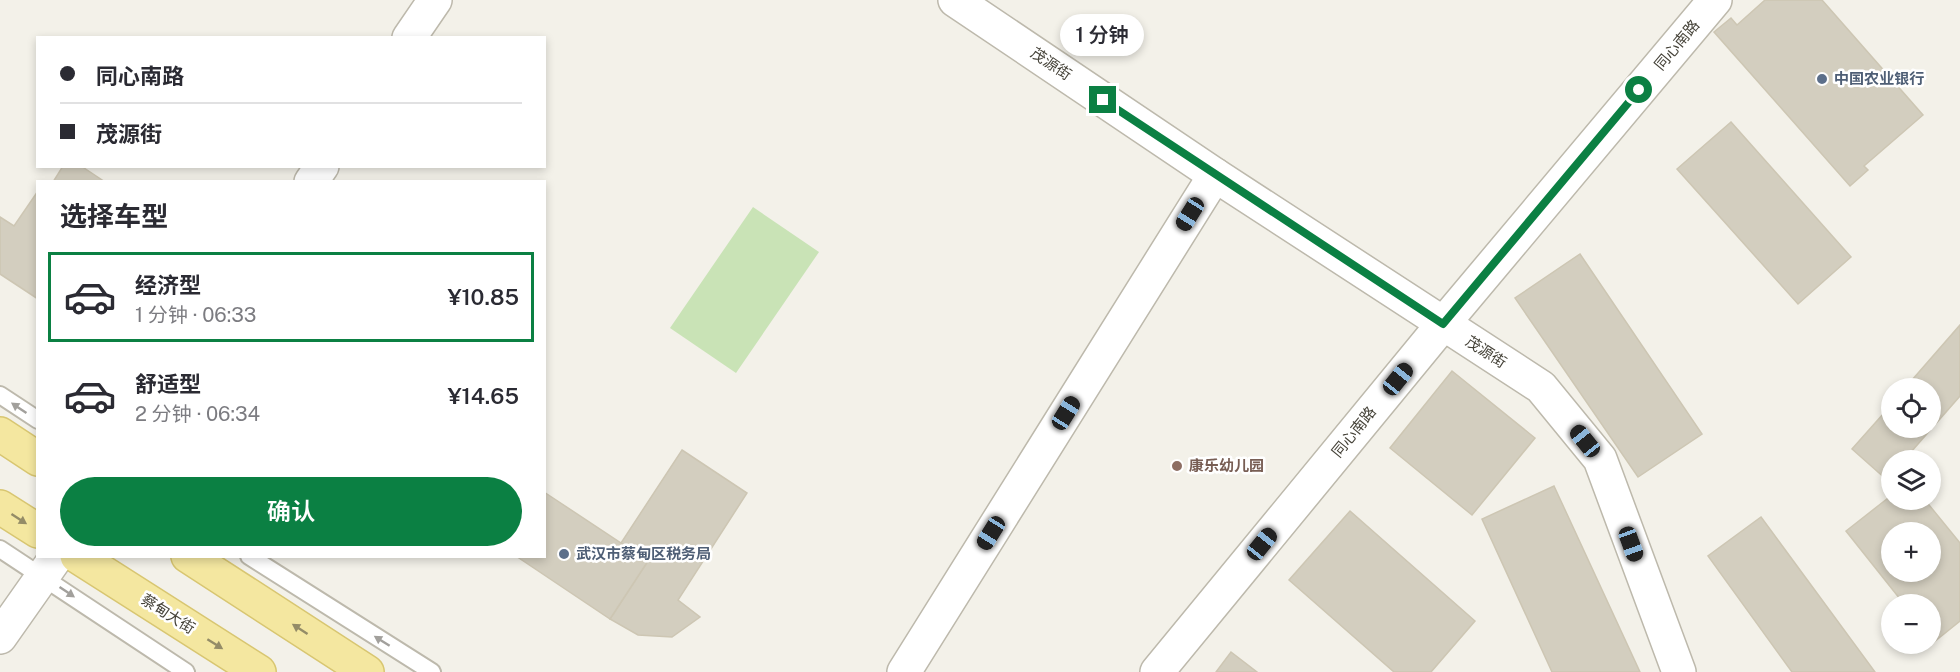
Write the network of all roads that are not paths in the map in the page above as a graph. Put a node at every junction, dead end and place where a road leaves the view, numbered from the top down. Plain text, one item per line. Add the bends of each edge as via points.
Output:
1 (435, 0) edge
2 (955, 0) edge
3 (1715, 0) edge
4 (410, 36) edge
5 (1215, 175) junction
6 (1443, 324) junction
7 (0, 395) edge
8 (36, 419) edge
9 (0, 434) edge
10 (36, 458) edge
11 (0, 507) edge
12 (36, 530) edge
13 (0, 549) edge
14 (80, 558) edge
15 (191, 558) edge
16 (252, 558) edge
17 (51, 567) edge
18 (0, 637) edge
19 (186, 672) edge
20 (259, 672) edge
21 (366, 672) edge
22 (432, 672) edge
23 (904, 672) edge
24 (1157, 672) edge
25 (1679, 672) edge

1 - 4 street
2 - 5 street, 茂源街
3 - 6 street, 同心南路
5 - 6 street, 茂源街
5 - 23 street
6 - 24 street, 同心南路
6 - 25 street, 茂源街 via 1541,387 1600,459
8 -> 7 lane
9 - 10 main road
11 -> 12 main road
13 - 17 lane
14 -> 20 main road, 蔡甸大街
21 -> 15 main road
22 -> 16 lane
17 - 18 street
17 -> 19 lane

